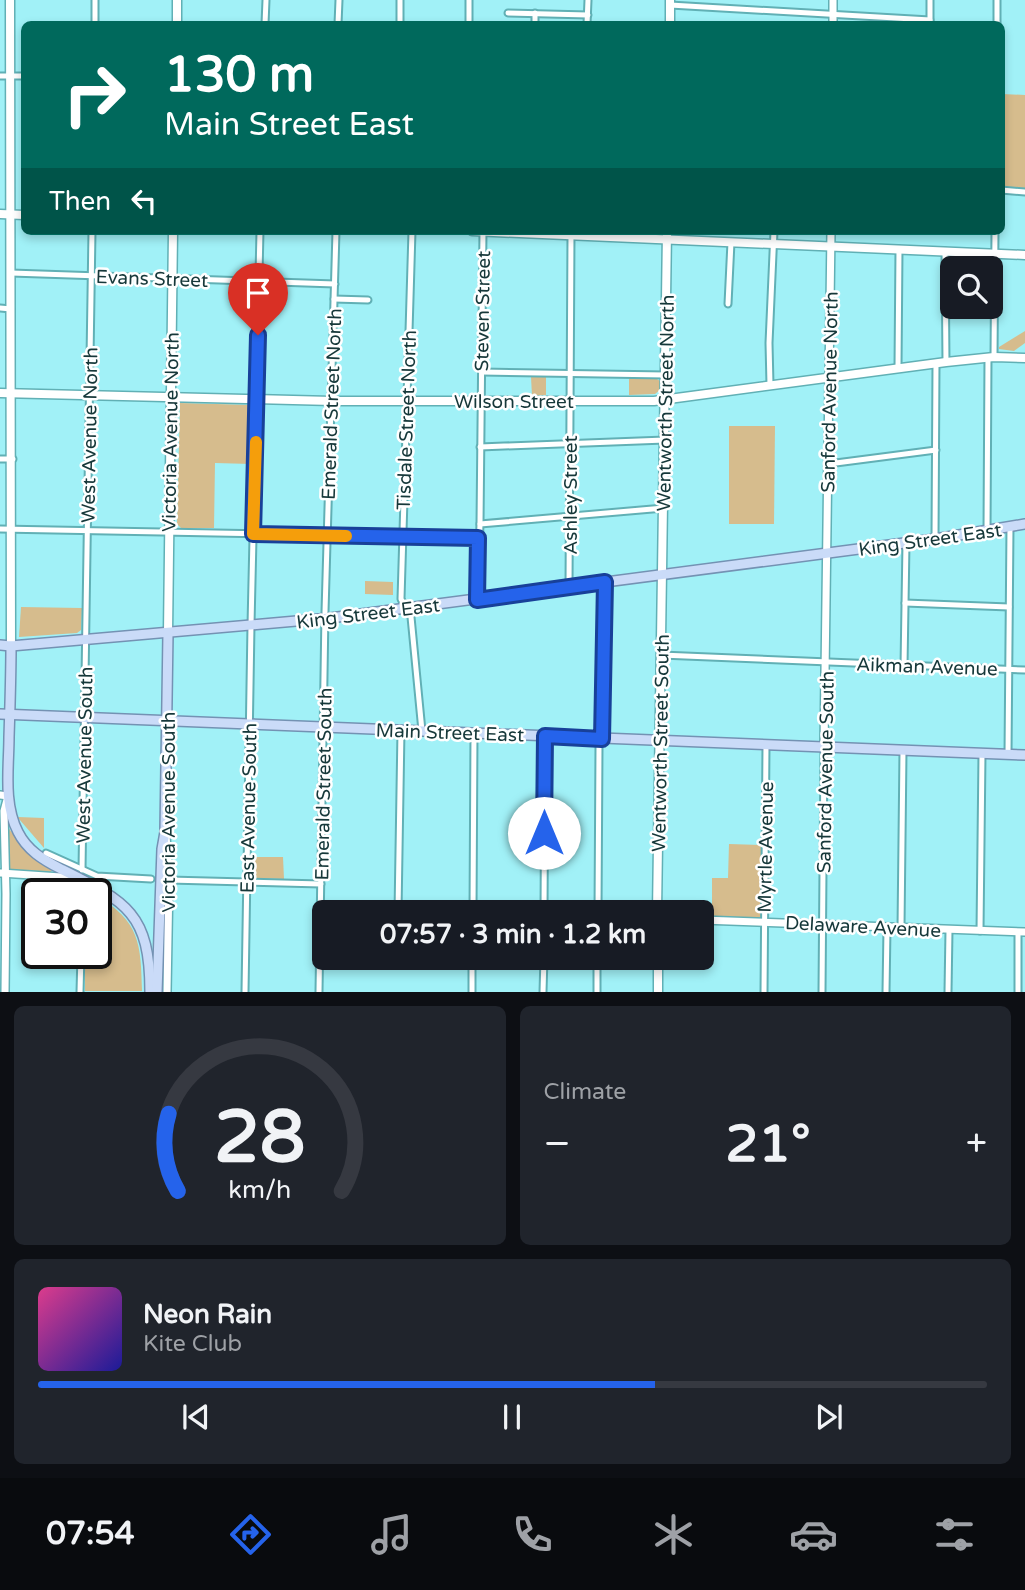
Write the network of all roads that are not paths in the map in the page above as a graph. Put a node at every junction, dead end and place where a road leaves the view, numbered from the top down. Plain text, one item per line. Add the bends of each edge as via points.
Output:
1 (10, 0) edge
2 (95, 0) edge
3 (177, 0) edge
4 (266, 0) edge
5 (339, 0) edge
6 (400, 0) edge
7 (469, 0) edge
8 (588, 0) edge
9 (833, 0) edge
10 (930, 0) edge
11 (997, 0) edge
12 (670, 2) edge
13 (508, 13) dead end
14 (535, 13) junction
15 (833, 14) junction
16 (587, 15) junction
17 (95, 21) edge
18 (177, 21) edge
19 (265, 21) edge
20 (338, 21) edge
21 (400, 21) edge
22 (469, 21) edge
23 (535, 21) edge
24 (587, 21) edge
25 (670, 21) edge
26 (833, 21) edge
27 (918, 21) edge
28 (930, 21) edge
29 (997, 21) edge
30 (5, 76) edge
31 (1005, 190) edge
32 (1025, 192) edge
33 (0, 214) edge
34 (11, 215) junction
35 (21, 215) edge
36 (92, 235) edge
37 (173, 235) edge
38 (260, 235) edge
39 (335, 235) edge
40 (412, 235) edge
41 (483, 235) edge
42 (571, 235) edge
43 (667, 235) edge
44 (774, 235) edge
45 (831, 235) edge
46 (995, 235) edge
47 (731, 242) junction
48 (773, 244) junction
49 (831, 246) junction
50 (899, 249) junction
51 (945, 251) junction
52 (994, 253) junction
53 (1025, 255) edge
54 (11, 273) junction
55 (92, 276) junction
56 (172, 278) junction
57 (259, 281) junction
58 (335, 284) junction
59 (334, 299) junction
60 (369, 300) dead end
61 (728, 304) dead end
62 (0, 308) edge
63 (11, 309) junction
64 (991, 358) junction
65 (1025, 358) edge
66 (946, 362) junction
67 (936, 364) junction
68 (898, 368) junction
69 (482, 372) junction
70 (571, 373) junction
71 (666, 375) junction
72 (829, 378) junction
73 (771, 385) junction
74 (0, 393) edge
75 (11, 393) junction
76 (90, 395) junction
77 (171, 396) junction
78 (257, 399) junction
79 (665, 400) junction
80 (332, 401) junction
81 (407, 401) junction
82 (570, 401) junction
83 (481, 402) junction
84 (665, 440) junction
85 (570, 443) junction
86 (480, 447) junction
87 (936, 450) junction
88 (0, 459) edge
89 (13, 459) junction
90 (828, 464) junction
91 (664, 508) junction
92 (570, 516) junction
93 (480, 524) junction
94 (1025, 524) edge
95 (1010, 527) junction
96 (0, 530) edge
97 (12, 530) junction
98 (88, 531) junction
99 (987, 531) junction
100 (170, 533) junction
101 (253, 534) junction
102 (328, 535) junction
103 (402, 537) junction
104 (478, 538) junction
105 (935, 539) junction
106 (906, 543) junction
107 (827, 553) junction
108 (663, 574) junction
109 (605, 582) junction
110 (569, 586) junction
111 (477, 600) junction
112 (905, 603) junction
113 (1009, 607) junction
114 (405, 608) junction
115 (325, 619) junction
116 (251, 625) junction
117 (168, 633) junction
118 (87, 639) junction
119 (0, 645) edge
120 (11, 646) junction
121 (662, 655) junction
122 (826, 663) junction
123 (904, 666) junction
124 (1008, 670) junction
125 (1025, 670) edge
126 (5, 714) edge
127 (85, 718) junction
128 (167, 721) junction
129 (250, 724) junction
130 (324, 727) junction
131 (401, 730) junction
132 (422, 731) junction
133 (474, 733) junction
134 (545, 736) junction
135 (602, 739) junction
136 (661, 741) junction
137 (766, 745) junction
138 (824, 747) junction
139 (904, 751) junction
140 (982, 754) junction
141 (1007, 754) junction
142 (1025, 755) edge
143 (4, 795) edge
144 (165, 832) junction
145 (46, 853) dead end
146 (82, 870) junction
147 (2, 873) edge
148 (65, 878) edge
149 (77, 878) edge
150 (150, 879) dead end
151 (169, 880) junction
152 (247, 882) junction
153 (321, 884) junction
154 (112, 899) edge
155 (398, 900) edge
156 (473, 900) edge
157 (544, 900) edge
158 (598, 900) edge
159 (657, 900) edge
160 (714, 920) edge
161 (764, 922) junction
162 (823, 925) junction
163 (887, 928) junction
164 (901, 928) junction
165 (949, 930) junction
166 (980, 930) junction
167 (1021, 932) edge
168 (3, 942) edge
169 (81, 969) edge
170 (472, 970) edge
171 (544, 970) edge
172 (597, 970) edge
173 (658, 970) edge
174 (154, 990) edge
175 (5, 992) edge
176 (80, 992) edge
177 (167, 992) edge
178 (245, 992) edge
179 (319, 992) edge
180 (472, 992) edge
181 (543, 992) edge
182 (597, 992) edge
183 (658, 992) edge
184 (764, 992) edge
185 (822, 992) edge
186 (886, 992) edge
187 (948, 992) edge
188 (1017, 992) edge

1 - 30 main road
2 - 17 street
3 - 18 main road
4 - 19 street
5 - 20 street
6 - 21 street
7 - 22 street
8 - 16 street
9 - 15 street
10 - 28 street
11 - 29 street
12 - 15 street
12 - 25 main road
13 - 14 street
14 - 16 street
14 - 23 street
15 - 26 street
15 - 27 street
16 - 24 street
30 - 34 main road
31 - 32 street
33 - 34 main road
34 - 35 main road
34 - 54 main road
36 - 55 street, West Avenue North
37 - 56 main road, Victoria Avenue North
38 - 57 street, East Avenue South
39 - 58 street, Emerald Street North
40 - 81 street, Tisdale Street North
41 - 69 street, Steven Street
42 - 70 street, Ashley Street
43 - 47 main road
43 - 71 main road, Wentworth Street North
44 - 48 street
45 - 49 street, Sanford Avenue North
46 - 52 street
47 - 48 main road
47 - 61 street
48 - 49 main road
48 - 73 street
49 - 50 main road
49 - 72 street, Sanford Avenue North
50 - 51 main road
50 - 68 street
51 - 52 main road
51 - 66 street
52 - 53 main road
52 - 64 street
54 - 55 street, Evans Street
54 - 63 main road
55 - 56 street, Evans Street
55 - 76 street, West Avenue North
56 - 57 street, Evans Street
56 - 77 main road, Victoria Avenue North
57 - 58 street, Evans Street
57 - 78 street, East Avenue South
58 - 59 street, Emerald Street North
59 - 60 street
59 - 80 street, Emerald Street North
62 - 63 street
63 - 75 main road
64 - 65 main road, Wilson Street
64 - 66 main road, Wilson Street
64 - 99 street
66 - 67 main road, Wilson Street
67 - 68 main road, Wilson Street
67 - 87 street
68 - 72 main road, Wilson Street
69 - 70 street
69 - 83 street, Steven Street
70 - 71 street
70 - 82 street, Ashley Street
71 - 79 main road, Wentworth Street North
72 - 73 main road, Wilson Street
72 - 90 street, Sanford Avenue North
73 - 79 main road, Wilson Street
74 - 75 main road, Wilson Street
75 - 76 main road, Wilson Street
75 - 89 main road
76 - 77 main road, Wilson Street
76 - 98 street, West Avenue North
77 - 78 main road, Wilson Street
77 - 100 main road, Victoria Avenue North
78 - 80 main road, Wilson Street
78 - 101 street, East Avenue South
79 - 82 main road, Wilson Street
79 - 84 main road, Wentworth Street North
80 - 81 main road, Wilson Street
80 - 102 street, Emerald Street North
81 - 83 main road, Wilson Street
81 - 103 street, Tisdale Street North
82 - 83 main road, Wilson Street
82 - 85 street, Ashley Street
83 - 86 street, Steven Street
84 - 85 street
84 - 91 main road, Wentworth Street North
85 - 86 street
85 - 92 street, Ashley Street
86 - 93 street, Steven Street
87 - 90 street
87 - 105 street
88 - 89 street
89 - 97 main road
90 - 107 street, Sanford Avenue North
91 - 92 street
91 - 108 main road, Wentworth Street North
92 - 93 street
92 - 110 street, Ashley Street
93 - 104 street, Steven Street
94 - 95 main road, King Street East
95 - 99 main road, King Street East
95 - 113 street
96 - 97 street
97 - 98 street
97 - 120 main road
98 - 100 street
98 - 118 street, West Avenue North
99 - 105 main road, King Street East
100 - 101 street
100 - 117 main road, Victoria Avenue North
101 - 102 street
101 - 116 street, East Avenue South
102 - 103 street
102 - 115 street, Emerald Street North
103 - 104 street
103 - 114 street, Tisdale Street North via 401,599
104 - 111 street, Steven Street
105 - 106 main road, King Street East
106 - 107 main road, King Street East
106 - 112 street
107 - 108 main road, King Street East
107 - 122 street, Sanford Avenue South
108 - 109 main road, King Street East
108 - 121 main road, Wentworth Street South
109 - 110 main road, King Street East
109 - 135 street
110 - 111 main road, King Street East
111 - 114 main road, King Street East
112 - 113 street
112 - 123 street
113 - 124 street
114 - 115 main road, King Street East
114 - 132 street, Tisdale Street North via 411,617
115 - 116 main road, King Street East
115 - 130 street, Emerald Street South
116 - 117 main road, King Street East
116 - 129 street, East Avenue South
117 - 118 main road, King Street East
117 - 128 main road, Victoria Avenue South
118 - 120 main road, King Street East
118 - 127 street, West Avenue South
119 - 120 main road, King Street East
120 - 126 main road
121 - 122 street, Aikman Avenue
121 - 136 main road, Wentworth Street South
122 - 123 street, Aikman Avenue
122 - 138 street, Sanford Avenue South
123 - 124 street, Aikman Avenue
124 - 125 street, Aikman Avenue
124 - 141 street
126 - 127 main road, Main Street East
126 - 143 main road
127 - 128 main road, Main Street East
127 - 146 street, West Avenue South
128 - 129 main road, Main Street East
128 - 144 main road, Victoria Avenue South
129 - 130 main road, Main Street East
129 - 152 street, East Avenue South
130 - 131 main road, Main Street East
130 - 153 street, Emerald Street South
131 - 132 main road, Main Street East
131 - 155 street
132 - 133 main road, Main Street East
133 - 134 main road, Main Street East
133 - 156 street
134 - 135 main road, Main Street East
134 - 157 street
135 - 136 main road, Main Street East
135 - 158 street
136 - 137 main road, Main Street East
136 - 159 main road, Wentworth Street South
137 - 138 main road, Main Street East
137 - 161 street, Myrtle Avenue
138 - 139 main road, Main Street East
138 - 162 street, Sanford Avenue South
139 - 140 main road, Main Street East
139 - 164 street
140 - 141 main road, Main Street East
140 - 166 street
141 - 142 main road, Main Street East
143 - 147 street
143 - 149 main road via 17,831 34,853
144 - 151 street, Victoria Avenue South
144 - 174 main road
145 - 146 street
146 - 150 street via 97,876
147 - 148 street
147 - 168 street
151 - 152 street
151 - 177 street, Victoria Avenue South
152 - 153 street
152 - 178 street, East Avenue South
153 - 179 street, Emerald Street South
154 - 174 main road via 141,928
160 - 161 street, Delaware Avenue
161 - 162 street, Delaware Avenue
161 - 184 street, Myrtle Avenue
162 - 163 street, Delaware Avenue
162 - 185 street, Sanford Avenue South
163 - 164 street, Delaware Avenue
163 - 186 street
164 - 165 street, Delaware Avenue
165 - 166 street, Delaware Avenue
165 - 187 street
166 - 167 street, Delaware Avenue
167 - 188 street
168 - 175 street
169 - 176 street
170 - 180 street
171 - 181 street
172 - 182 street
173 - 183 main road

